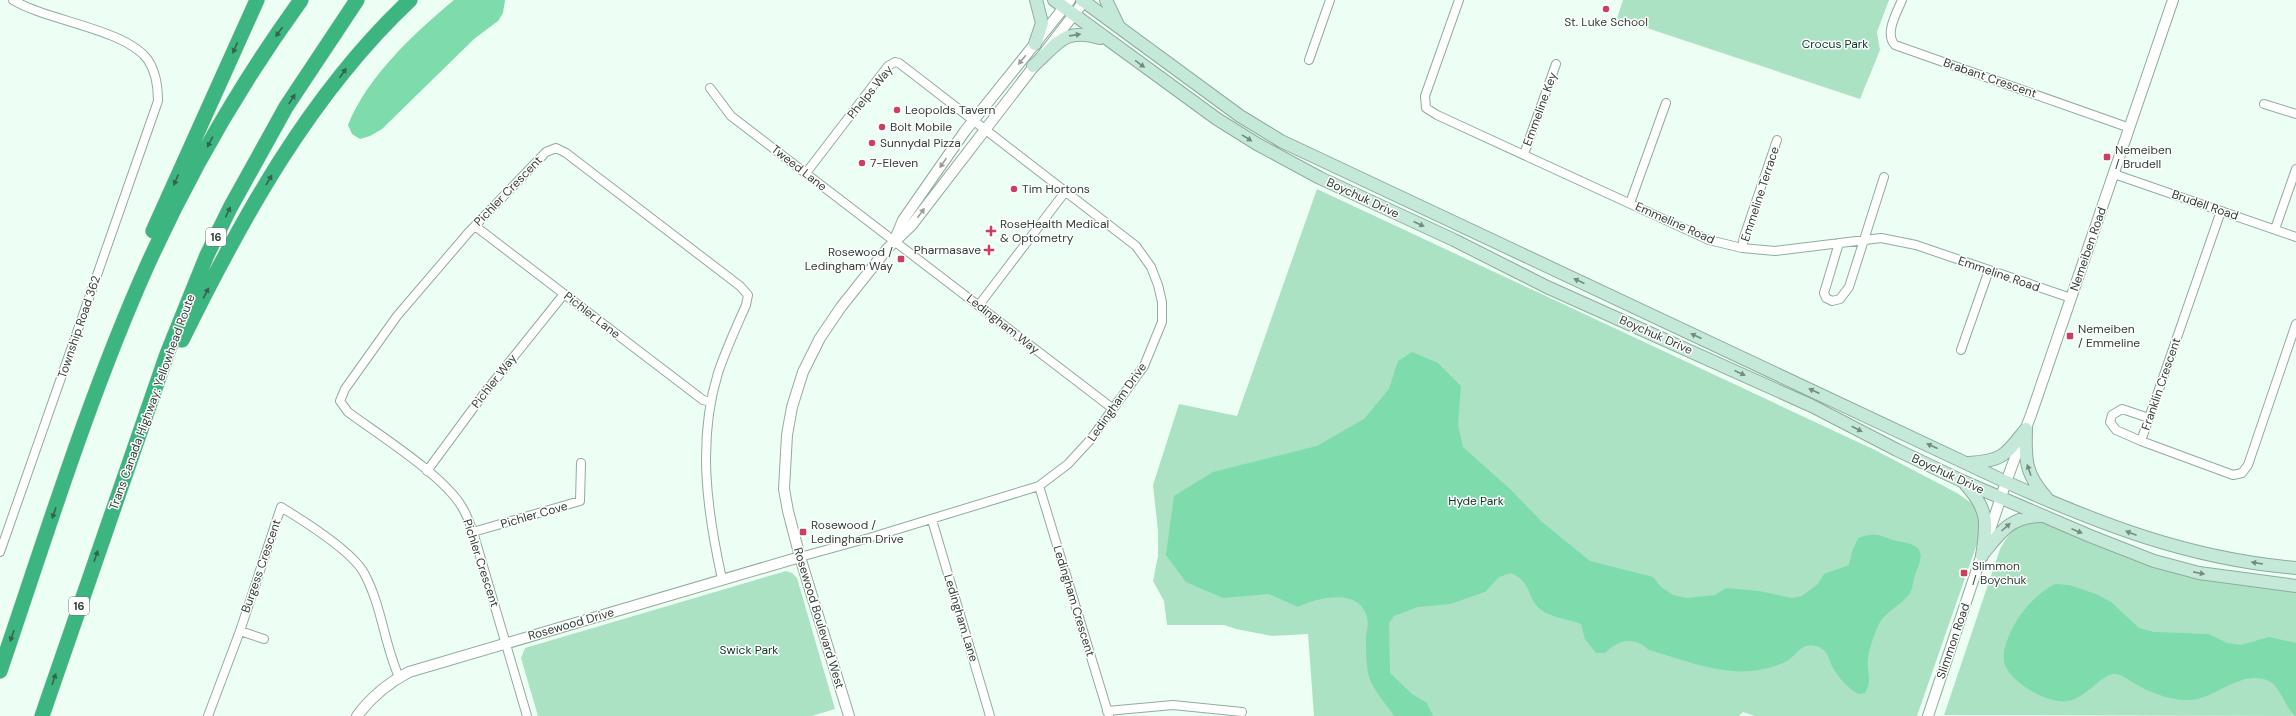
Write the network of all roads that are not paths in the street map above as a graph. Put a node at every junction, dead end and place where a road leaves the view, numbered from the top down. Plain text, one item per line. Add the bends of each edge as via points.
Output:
1 (13, 0) edge
2 (257, 0) edge
3 (301, 0) edge
4 (357, 0) edge
5 (410, 0) edge
6 (1036, 0) edge
7 (1054, 0) edge
8 (1106, 0) edge
9 (1330, 0) edge
10 (1459, 0) edge
11 (1902, 0) edge
12 (2173, 0) edge
13 (1083, 1) edge
14 (1069, 8) edge
15 (1119, 28) junction
16 (1109, 41) junction
17 (1035, 44) junction
18 (1309, 60) dead end
19 (1556, 64) dead end
20 (1033, 66) junction
21 (710, 88) dead end
22 (1666, 102) dead end
23 (2264, 104) dead end
24 (2296, 114) edge
25 (973, 121) junction
26 (2130, 128) junction
27 (985, 130) junction
28 (1777, 140) dead end
29 (1524, 154) junction
30 (2296, 169) edge
31 (806, 173) junction
32 (2114, 174) junction
33 (1884, 177) dead end
34 (1065, 192) junction
35 (1630, 203) junction
36 (2221, 211) junction
37 (475, 226) junction
38 (2275, 230) junction
39 (2296, 237) edge
40 (1865, 240) junction
41 (894, 241) junction
42 (1839, 243) junction
43 (1742, 248) junction
44 (1989, 270) junction
45 (564, 294) junction
46 (2071, 298) junction
47 (979, 305) junction
48 (2296, 324) edge
49 (1961, 350) dead end
50 (711, 402) junction
51 (1112, 408) junction
52 (2149, 418) junction
53 (2026, 429) junction
54 (2141, 441) junction
55 (581, 463) dead end
56 (1967, 463) junction
57 (427, 471) junction
58 (67, 476) junction
59 (1962, 481) junction
60 (2006, 482) junction
61 (1040, 486) junction
62 (117, 496) junction
63 (2001, 498) junction
64 (2050, 502) junction
65 (2041, 516) junction
66 (932, 520) junction
67 (473, 532) junction
68 (0, 552) edge
69 (1982, 556) junction
70 (800, 557) junction
71 (2296, 568) edge
72 (722, 580) junction
73 (2296, 586) edge
74 (240, 631) junction
75 (264, 639) dead end
76 (506, 643) junction
77 (0, 671) edge
78 (399, 677) junction
79 (1242, 712) dead end
80 (1108, 713) edge
81 (42, 716) edge
82 (208, 716) edge
83 (357, 716) edge
84 (527, 716) edge
85 (848, 716) edge
86 (990, 716) edge
87 (1928, 716) edge

1 - 68 street, Township Road 362 via 33,11 79,24 137,50 148,60 154,73 158,101
2 -> 58 highway via 149,240 102,356
3 -> 58 highway via 242,88 180,199 147,267 110,357
62 -> 4 highway, Trans Canada Highway: Yellowhead Route / 16 via 167,354 207,255 286,107
62 -> 5 highway via 178,349 200,303 285,153 356,55
6 - 17 main road via 1042,22
7 - 14 main road, Boychuk Drive
8 - 15 main road
9 - 18 street
10 - 29 street, Emmeline Road via 1425,96 1426,108
11 - 26 street, Brabant Crescent via 1890,33 1891,42 1895,45
12 - 26 street, Nemeiben Road
13 - 14 street
13 - 15 main road, Boychuk Drive
14 - 16 main road, Boychuk Drive
14 - 17 street, Rosewood Boulevard West
14 - 20 street, Rosewood Boulevard West
56 -> 15 main road, Boychuk Drive via 1281,141 1240,116
20 -> 16 main road via 1066,36 1076,33 1088,34
16 -> 59 main road, Boychuk Drive via 1217,119 1320,178 1454,240 1547,287 1812,406
17 -> 25 street, Rosewood Boulevard West
19 - 29 street, Emmeline Key
20 - 27 street, Rosewood Boulevard West
21 - 31 street, Tweed Lane via 731,116
22 - 35 street
23 - 24 street
25 - 27 street, Phelps Way
25 - 31 street, Phelps Way via 895,62 885,70
25 -> 41 street, Rosewood Boulevard West via 903,220
26 - 32 street, Nemeiben Road
27 - 34 street, Ledingham Drive
41 -> 27 street, Rosewood Boulevard West via 911,226
28 - 43 street, Emmeline Terrace
29 - 35 street, Emmeline Road
30 - 38 street
31 - 41 street, Tweed Lane
32 - 36 street, Brudell Road
32 - 46 street, Nemeiben Road
33 - 40 street
34 - 47 street
34 - 51 street, Ledingham Drive via 1136,246 1151,267 1162,302 1162,322 1144,366
35 - 43 street, Emmeline Road via 1709,240
36 - 38 street, Brudell Road
36 - 52 street, Franklin Crescent
37 - 45 street, Pichler Lane
37 - 50 street, Pichler Crescent via 546,152 556,148 566,153 740,286 748,295 718,374
37 - 57 street, Pichler Crescent via 397,316 344,389 340,401 348,412
38 - 39 street, Brudell Road
40 - 42 street, Emmeline Road
40 - 42 street via 1845,295 1832,301 1826,298 1824,293
40 - 44 street, Emmeline Road via 1881,238 1916,245
41 - 47 street, Ledingham Way
41 - 70 street, Rosewood Boulevard West via 841,307 820,338 803,372 792,407 787,435 784,489
42 - 43 street, Emmeline Road via 1775,251
44 - 46 street, Emmeline Road
44 - 49 street
45 - 50 street, Pichler Lane via 702,400
45 - 57 street, Pichler Way via 483,395
46 - 53 street, Nemeiben Road
47 - 51 street, Ledingham Way
48 - 54 street, Franklin Crescent via 2248,465 2242,473 2233,475
50 - 72 street, Pichler Crescent via 704,466 710,526
51 - 61 street, Ledingham Drive via 1087,444 1068,464
52 - 54 street, Franklin Crescent
52 - 54 street via 2122,409 2112,415 2110,422 2114,429
53 - 56 main road via 2001,458 1989,462
53 - 60 street, Nemeiben Road
64 -> 53 main road via 2036,486 2030,474 2025,456
55 - 67 street, Pichler Cove via 580,501
56 - 60 main road, Boychuk Drive
57 - 67 street, Pichler Crescent via 449,490 462,507
58 -> 77 highway
59 - 63 main road, Boychuk Drive
59 - 69 main road via 1976,496 1986,517
60 - 63 street, Nemeiben Road
60 - 64 main road, Boychuk Drive
61 - 66 street, Ledingham Drive
61 - 80 street, Ledingham Crescent
81 -> 62 highway, Trans Canada Highway: Yellowhead Route / 16
63 - 65 main road, Boychuk Drive
63 - 69 street, Slimmon Road
71 -> 64 main road, Boychuk Drive via 2211,556 2155,542
69 -> 65 main road via 2013,521
65 -> 73 main road, Boychuk Drive via 2154,561 2199,573
66 - 70 street, Ledingham Drive
66 - 86 street, Ledingham Lane
67 - 76 street, Pichler Crescent
69 - 87 street, Slimmon Road
70 - 72 street, Rosewood Drive
70 - 85 street, Rosewood Boulevard West
72 - 76 street, Rosewood Drive
74 - 75 street
74 - 78 street, Burgess Crescent via 281,507 345,552 364,572
74 - 82 street, Burgess Crescent
76 - 78 street, Rosewood Drive
76 - 84 street, Pichler Crescent
78 - 83 street, Rosewood Drive via 374,697
79 - 80 street via 1173,704

